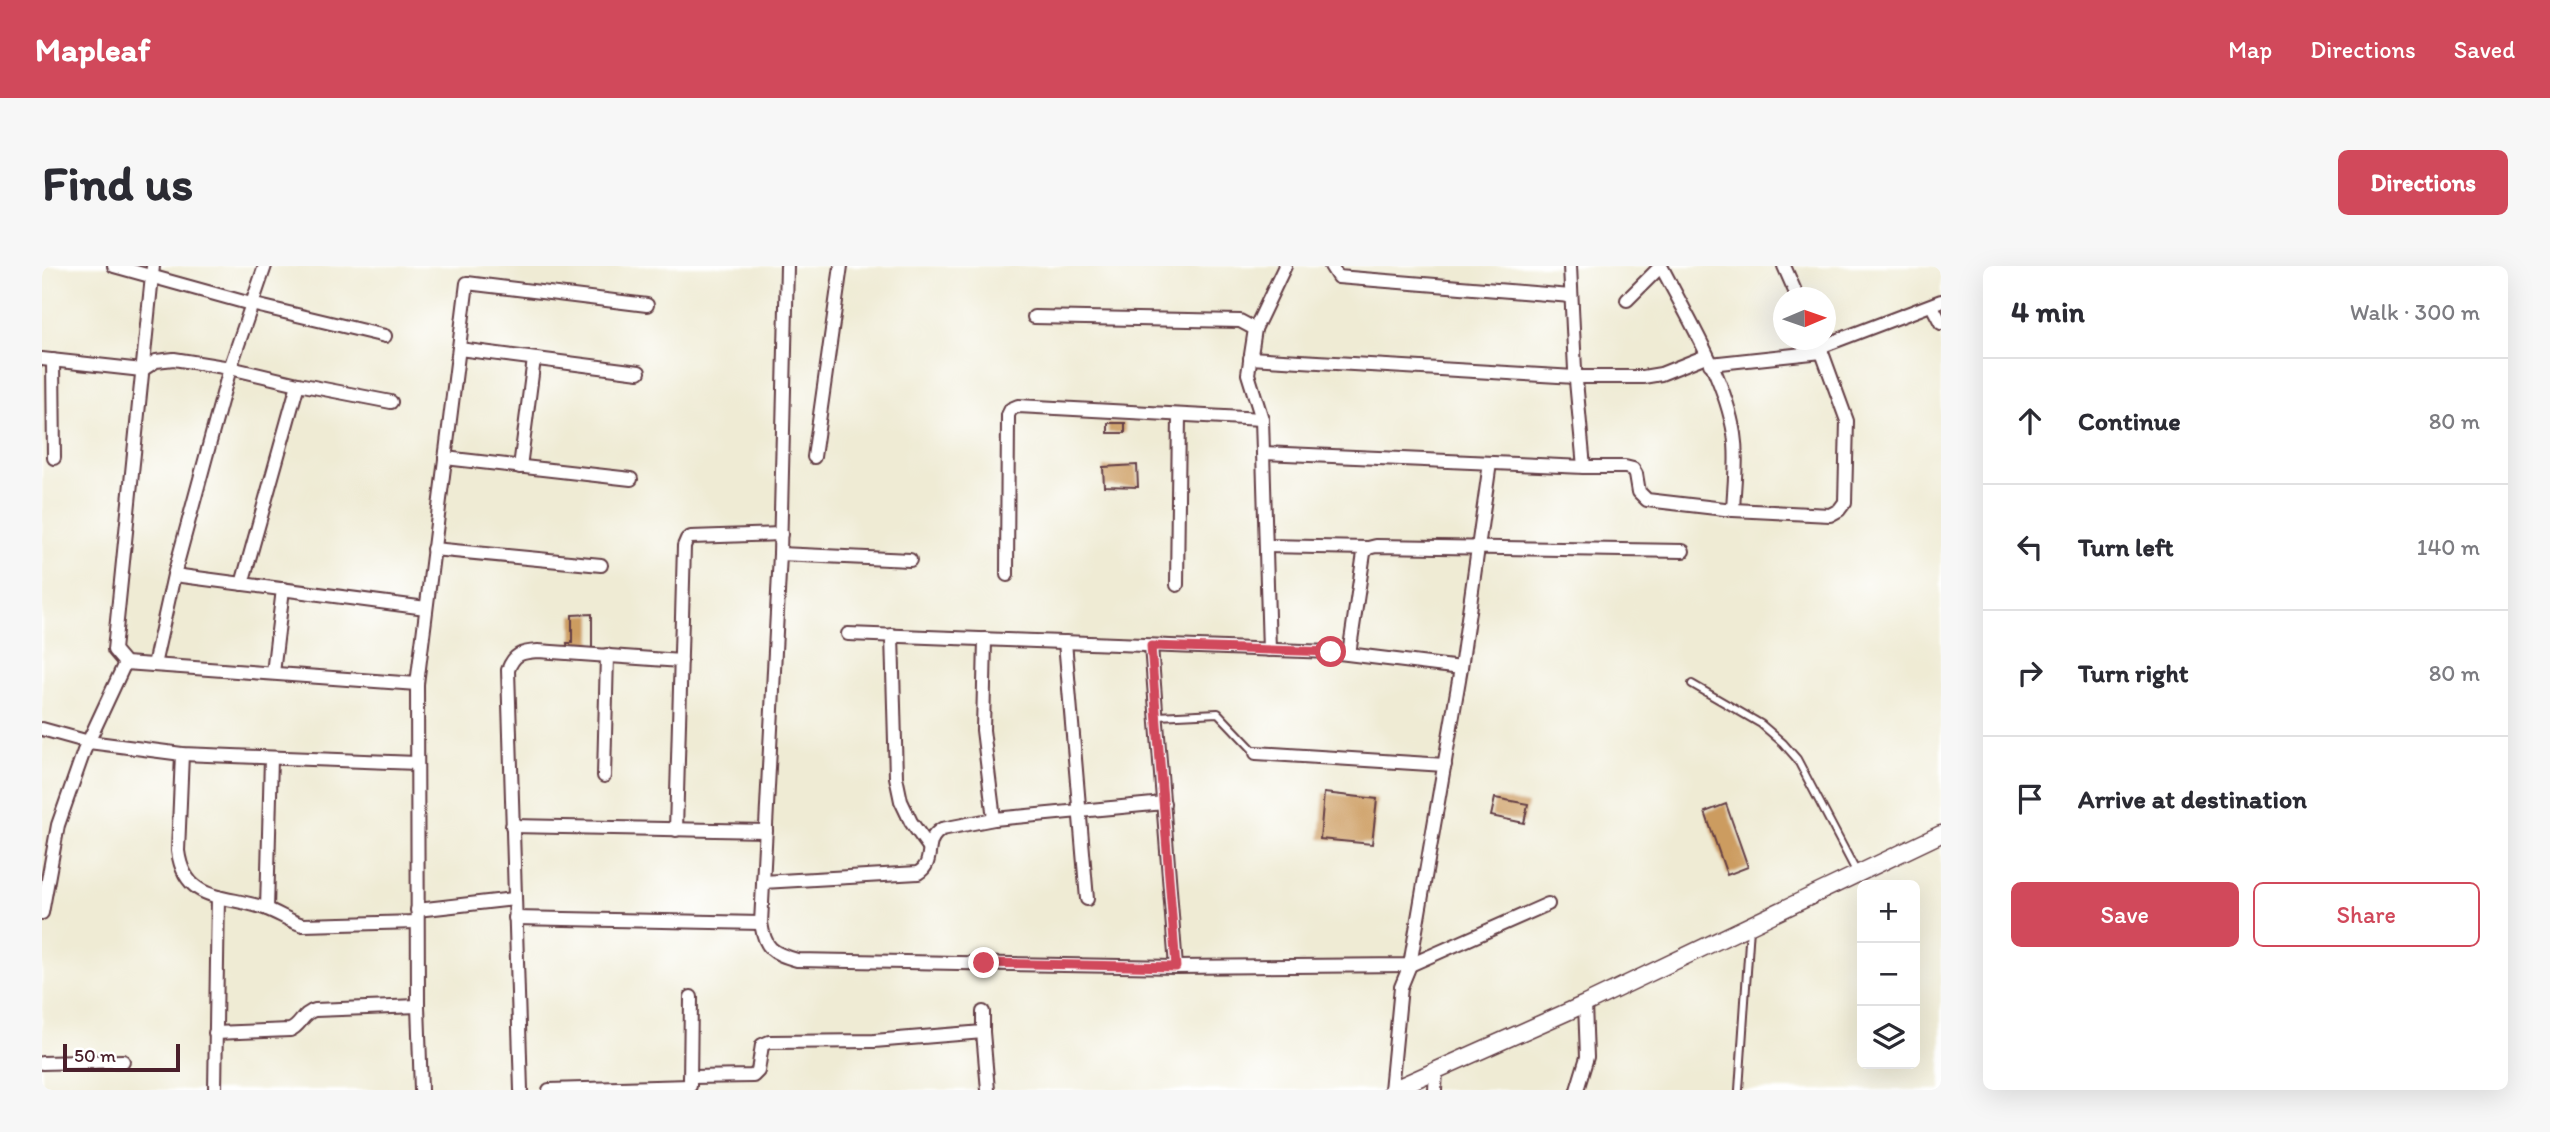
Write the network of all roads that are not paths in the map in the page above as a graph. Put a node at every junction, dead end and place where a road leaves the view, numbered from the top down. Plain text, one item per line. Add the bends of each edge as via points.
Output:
1 (114, 266) edge
2 (265, 266) edge
3 (787, 266) edge
4 (841, 266) edge
5 (1285, 266) edge
6 (1331, 266) edge
7 (1570, 266) edge
8 (1661, 266) edge
9 (1784, 266) edge
10 (153, 272) edge
11 (1793, 287) edge
12 (1571, 296) junction
13 (1627, 300) dead end
14 (251, 304) junction
15 (1936, 304) edge
16 (648, 305) dead end
17 (1034, 317) dead end
18 (1941, 323) edge
19 (1255, 329) junction
20 (385, 336) dead end
21 (1836, 340) edge
22 (459, 349) junction
23 (1787, 350) edge
24 (1820, 350) edge
25 (1250, 358) junction
26 (48, 359) edge
27 (534, 359) junction
28 (1708, 360) junction
29 (230, 368) junction
30 (142, 370) junction
31 (639, 372) dead end
32 (1575, 377) junction
33 (298, 384) junction
34 (391, 402) dead end
35 (1179, 415) junction
36 (1262, 419) junction
37 (1263, 453) junction
38 (814, 457) dead end
39 (54, 458) dead end
40 (444, 458) junction
41 (1490, 463) junction
42 (520, 467) junction
43 (1584, 467) junction
44 (631, 479) dead end
45 (1733, 510) junction
46 (781, 534) junction
47 (1266, 546) junction
48 (1368, 548) junction
49 (1480, 548) junction
50 (433, 549) junction
51 (1683, 551) dead end
52 (780, 554) junction
53 (910, 559) dead end
54 (601, 565) dead end
55 (174, 575) junction
56 (1007, 575) dead end
57 (242, 584) junction
58 (1177, 585) dead end
59 (283, 589) junction
60 (426, 608) junction
61 (848, 634) dead end
62 (892, 635) junction
63 (985, 639) junction
64 (1065, 642) junction
65 (1151, 646) junction
66 (1269, 650) junction
67 (1349, 654) junction
68 (607, 656) junction
69 (681, 661) junction
70 (125, 663) junction
71 (154, 665) junction
72 (1461, 668) junction
73 (274, 673) junction
74 (416, 684) junction
75 (1692, 684) dead end
76 (1158, 716) junction
77 (42, 729) edge
78 (89, 742) junction
79 (1256, 753) joint
80 (182, 754) junction
81 (271, 758) junction
82 (417, 763) junction
83 (1444, 765) junction
84 (604, 776) dead end
85 (1164, 803) junction
86 (1079, 809) junction
87 (994, 819) junction
88 (512, 826) junction
89 (676, 830) junction
90 (766, 831) junction
91 (1941, 834) edge
92 (929, 847) junction
93 (1858, 874) junction
94 (763, 882) junction
95 (218, 897) junction
96 (514, 899) junction
97 (1087, 899) dead end
98 (1548, 904) dead end
99 (267, 909) junction
100 (42, 914) edge
101 (417, 916) junction
102 (515, 918) junction
103 (761, 923) junction
104 (1750, 925) junction
105 (1410, 965) junction
106 (1176, 967) junction
107 (691, 997) dead end
108 (1585, 1004) junction
109 (418, 1006) junction
110 (983, 1012) dead end
111 (983, 1032) junction
112 (215, 1033) junction
113 (123, 1062) dead end
114 (42, 1063) edge
115 (1436, 1070) junction
116 (690, 1085) edge
117 (215, 1090) edge
118 (421, 1090) edge
119 (521, 1090) edge
120 (549, 1090) edge
121 (988, 1090) edge
122 (1392, 1090) edge
123 (1435, 1090) edge
124 (1577, 1090) edge
125 (1739, 1090) edge

1 - 10 street
2 - 14 street
3 - 46 street
4 - 38 street
5 - 19 street
6 - 12 street via 1338,277
7 - 12 street
8 - 13 street
8 - 28 street
9 - 11 street
10 - 14 street
10 - 30 street
12 - 32 street
14 - 20 street
14 - 29 street
15 - 18 street
15 - 21 street
16 - 22 street via 467,283
17 - 19 street via 1240,321
19 - 25 street
22 - 27 street
22 - 40 street
23 - 28 street
24 - 45 street via 1847,421 1845,502 1830,514
25 - 32 street
25 - 36 street via 1248,374
26 - 30 street
26 - 39 street
27 - 31 street
27 - 42 street
28 - 32 street via 1652,376
28 - 45 street via 1734,435
29 - 30 street via 174,359 156,361
29 - 33 street
29 - 55 street
30 - 70 street via 114,650
32 - 43 street
33 - 34 street
33 - 57 street
35 - 36 street
35 - 56 street via 1011,409
35 - 58 street
36 - 37 street
37 - 41 street
37 - 47 street
40 - 42 street
40 - 50 street
41 - 43 street
41 - 49 street
42 - 44 street
43 - 45 street via 1633,469 1639,492 1647,500
46 - 52 street
46 - 69 street via 687,539
47 - 48 street
47 - 66 street
48 - 49 street
48 - 67 street
49 - 51 street
49 - 72 street
50 - 54 street
50 - 60 street
52 - 53 street
52 - 90 street
55 - 57 street
55 - 71 street
57 - 59 street
59 - 60 street
59 - 73 street
60 - 74 street
61 - 62 street
62 - 63 street
62 - 92 street via 896,777 901,801
63 - 64 street
63 - 87 street via 983,730
64 - 65 street
64 - 86 street
65 - 66 street
65 - 76 street
66 - 67 street
67 - 72 street
68 - 69 street
68 - 84 street
68 - 88 street via 538,651 513,657 506,688
69 - 89 street
70 - 71 street
70 - 78 street
71 - 73 street
72 - 83 street
73 - 74 street
74 - 82 street
75 - 93 lane via 1761,724 1783,743 1797,760
76 - 79 lane via 1218,713
76 - 85 street
77 - 78 street
78 - 80 street
78 - 100 street via 58,825
79 - 83 street
80 - 81 street
80 - 95 street via 180,866 198,888
81 - 82 street
81 - 99 street
82 - 101 street
83 - 105 street
85 - 86 street
85 - 106 street
86 - 87 street
86 - 97 street
87 - 92 street via 942,829
88 - 89 street
88 - 96 street
89 - 90 street
90 - 94 street
91 - 93 street
92 - 94 street via 928,861 918,873
93 - 104 street
94 - 103 street
95 - 99 street
95 - 112 street
96 - 101 street
96 - 102 street
98 - 105 street
99 - 101 street via 291,922 316,926
101 - 109 street
102 - 103 street
102 - 119 street
103 - 106 street via 770,948 797,960
104 - 108 street
104 - 125 lane
105 - 106 street
105 - 122 street via 1401,987
107 - 116 street
108 - 115 street
108 - 124 street via 1587,1057
109 - 112 street via 315,1010 289,1030
109 - 118 street
110 - 111 street
111 - 116 street via 874,1041 769,1042 762,1045 753,1076
111 - 121 street
112 - 117 street
113 - 114 street
115 - 122 street
115 - 123 street
116 - 120 street

